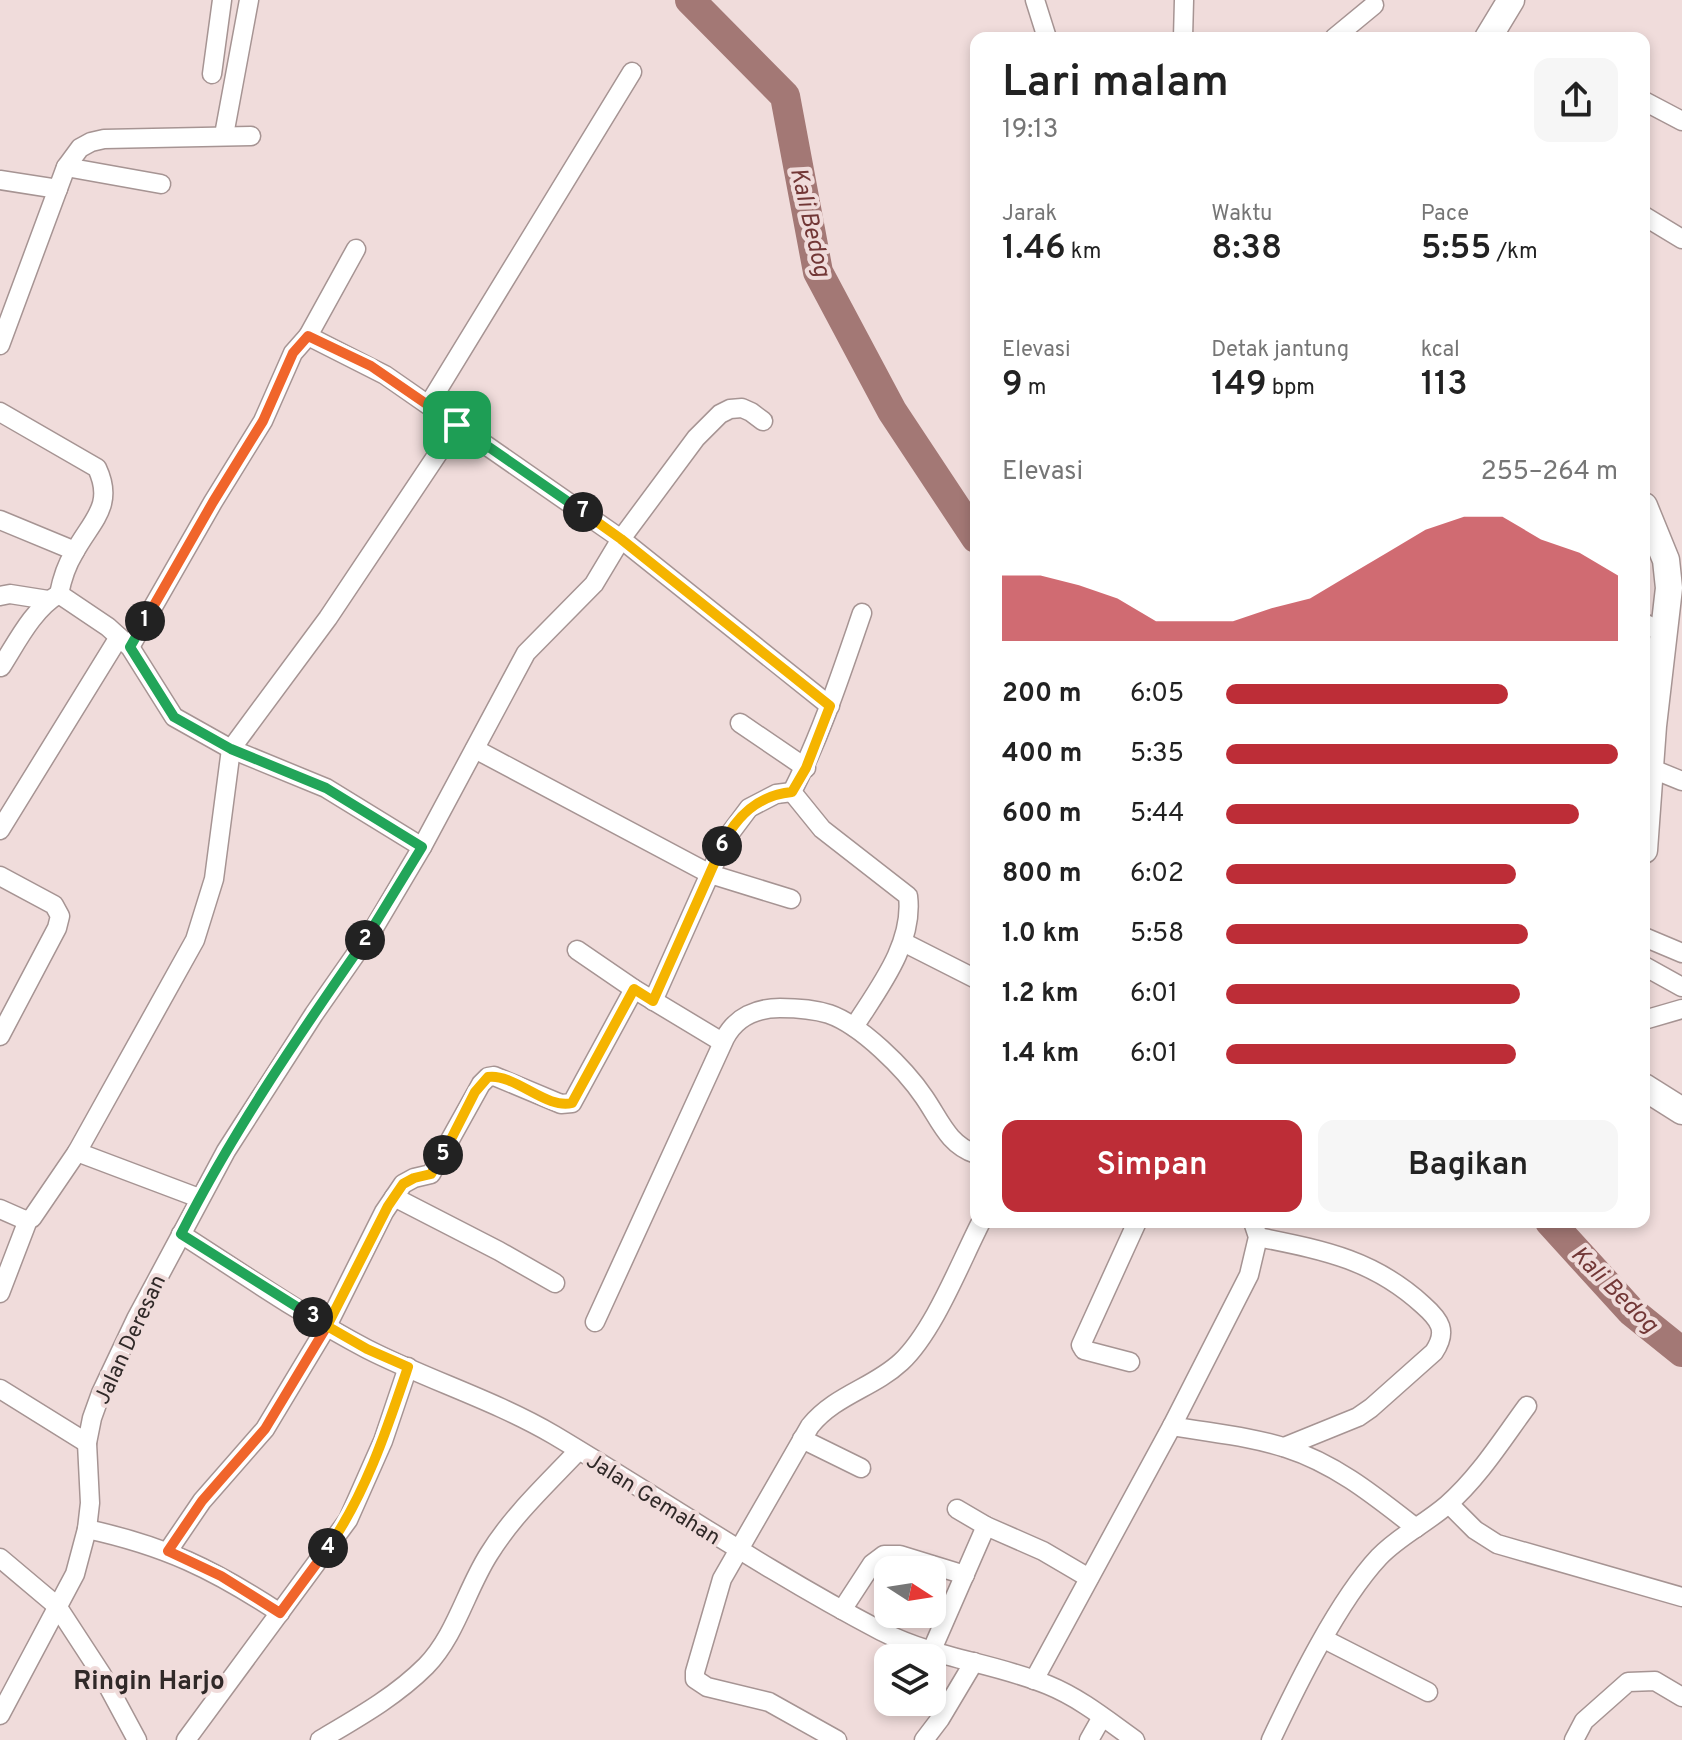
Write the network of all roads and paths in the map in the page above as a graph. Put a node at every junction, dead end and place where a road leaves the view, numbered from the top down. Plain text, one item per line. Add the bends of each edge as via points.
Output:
1 (222, 0) edge
2 (249, 0) edge
3 (1035, 0) edge
4 (1184, 0) edge
5 (1511, 0) edge
6 (1374, 5) dead end
7 (1045, 32) edge
8 (1183, 32) edge
9 (1341, 32) edge
10 (1492, 32) edge
11 (632, 72) dead end
12 (212, 74) dead end
13 (1650, 104) edge
14 (1682, 121) edge
15 (224, 135) junction
16 (251, 136) dead end
17 (66, 167) junction
18 (0, 180) edge
19 (161, 184) dead end
20 (58, 189) junction
21 (1650, 220) edge
22 (1682, 239) edge
23 (356, 249) dead end
24 (308, 336) junction
25 (0, 345) edge
26 (429, 404) junction
27 (0, 412) edge
28 (763, 421) dead end
29 (457, 425) junction
30 (0, 520) edge
31 (1650, 521) edge
32 (621, 539) junction
33 (75, 551) junction
34 (1675, 578) edge
35 (0, 596) edge
36 (54, 597) junction
37 (862, 613) dead end
38 (1654, 628) edge
39 (124, 642) junction
40 (1, 667) edge
41 (1650, 692) edge
42 (830, 706) junction
43 (740, 723) dead end
44 (231, 749) junction
45 (475, 749) junction
46 (806, 768) junction
47 (1650, 768) edge
48 (1682, 781) edge
49 (792, 792) junction
50 (0, 830) edge
51 (422, 847) junction
52 (710, 874) junction
53 (0, 876) edge
54 (791, 899) dead end
55 (1650, 940) edge
56 (903, 942) junction
57 (577, 950) dead end
58 (1682, 953) edge
59 (1650, 969) edge
60 (970, 976) edge
61 (1682, 987) edge
62 (634, 989) junction
63 (653, 1001) junction
64 (1682, 1009) edge
65 (1650, 1018) edge
66 (854, 1027) junction
67 (0, 1036) edge
68 (722, 1042) junction
69 (1650, 1091) edge
70 (1682, 1111) edge
71 (77, 1152) junction
72 (970, 1152) edge
73 (394, 1197) junction
74 (199, 1198) junction
75 (0, 1209) edge
76 (28, 1220) junction
77 (978, 1228) edge
78 (1134, 1228) edge
79 (1256, 1230) edge
80 (181, 1234) junction
81 (555, 1283) dead end
82 (0, 1293) edge
83 (595, 1322) dead end
84 (327, 1326) junction
85 (1130, 1362) dead end
86 (408, 1367) junction
87 (0, 1389) edge
88 (1527, 1406) dead end
89 (1172, 1426) junction
90 (802, 1439) junction
91 (87, 1443) junction
92 (1284, 1447) junction
93 (578, 1451) junction
94 (861, 1468) dead end
95 (1449, 1504) junction
96 (1389, 1507) junction
97 (957, 1509) dead end
98 (986, 1526) junction
99 (1416, 1528) junction
100 (87, 1529) junction
101 (1390, 1546) junction
102 (737, 1550) junction
103 (168, 1551) junction
104 (0, 1558) edge
105 (965, 1575) junction
106 (1089, 1578) junction
107 (1682, 1597) edge
108 (57, 1606) junction
109 (842, 1610) junction
110 (280, 1613) junction
111 (1324, 1639) junction
112 (910, 1644) edge
113 (935, 1644) edge
114 (946, 1655) edge
115 (974, 1662) junction
116 (1034, 1680) junction
117 (6, 1692) edge
118 (1428, 1692) dead end
119 (1682, 1697) edge
120 (0, 1715) edge
121 (1102, 1717) junction
122 (137, 1740) edge
123 (186, 1740) edge
124 (320, 1740) edge
125 (837, 1740) edge
126 (924, 1740) edge
127 (1089, 1740) edge
128 (1135, 1740) edge
129 (1271, 1740) edge
130 (1574, 1740) edge

1 - 12 street
2 - 15 street
3 - 7 street
4 - 8 street
5 - 10 main road
6 - 9 street
11 - 26 street
13 - 14 street
15 - 16 street
15 - 17 street via 97,141 80,148
17 - 19 street
17 - 20 street
18 - 20 street
20 - 25 street
21 - 22 street
23 - 24 street
24 - 26 street via 371,366
24 - 39 street via 293,353 263,421
26 - 29 street
27 - 33 street via 97,468 104,498
28 - 32 street, Jalan Deresan via 742,408 720,414
29 - 32 street
29 - 44 street via 328,618
30 - 33 street
31 - 34 main road
32 - 42 street
32 - 45 street, Jalan Deresan via 594,584 526,653
33 - 36 street
34 - 38 main road
35 - 36 street
36 - 39 street
36 - 40 street
37 - 42 street
38 - 41 main road
39 - 44 street via 174,717
39 - 50 street
42 - 46 street
43 - 46 street
44 - 51 street via 326,788
44 - 71 street via 214,879 202,919 188,954
45 - 51 street, Jalan Deresan
45 - 52 street
46 - 49 street
47 - 48 street
49 - 52 street via 749,808 725,840
49 - 56 street via 822,829 908,896
51 - 74 street, Jalan Deresan
52 - 54 street
52 - 63 street
53 - 67 street via 54,905 60,916
55 - 58 street
56 - 60 street
56 - 66 street
57 - 62 street
59 - 61 street
62 - 63 street
62 - 73 street via 572,1103 561,1104 488,1077 431,1174 403,1184
63 - 68 street
64 - 65 street
66 - 68 street via 827,1013 773,1008 741,1018
66 - 72 street via 910,1080 951,1140
68 - 83 street
69 - 70 main road
71 - 74 street
71 - 76 street
73 - 81 street
73 - 84 street
74 - 80 street, Jalan Deresan
75 - 76 street
76 - 82 street
77 - 90 street via 909,1354 828,1406
78 - 85 street via 1081,1345
79 - 89 street via 1249,1275
79 - 92 street via 1374,1269 1413,1296 1443,1330 1434,1352 1371,1408
80 - 84 street, Jalan Gemahan
80 - 91 street, Jalan Deresan via 101,1393
84 - 86 street, Jalan Gemahan
84 - 103 street via 265,1429 202,1501
86 - 93 street, Jalan Gemahan via 553,1434
86 - 110 street via 348,1520
87 - 91 street
88 - 95 street
89 - 92 street
89 - 106 street
90 - 94 street
90 - 102 street
91 - 100 street, Jalan Deresan
92 - 96 street via 1348,1476
93 - 102 street, Jalan Gemahan
93 - 124 street via 504,1532 447,1639 426,1666 396,1693
95 - 99 street
95 - 107 street via 1497,1544
96 - 99 street
96 - 101 street
97 - 98 street
98 - 105 street
98 - 106 street
99 - 101 street
100 - 103 street
100 - 108 street, Jalan Deresan via 75,1574
101 - 111 street via 1359,1581
102 - 109 street, Jalan Gemahan
102 - 125 street via 722,1579 695,1679 707,1687 769,1702
103 - 110 street
104 - 108 street
105 - 109 street via 886,1554 875,1561
105 - 113 street
106 - 116 street
108 - 117 street, Jalan Deresan
108 - 122 street
109 - 112 street, Jalan Gemahan
110 - 123 street
111 - 118 street
111 - 129 street
114 - 115 street, Jalan Gemahan
115 - 116 street, Jalan Gemahan
115 - 126 street
116 - 121 street, Jalan Gemahan
117 - 120 street, Jalan Deresan
119 - 130 street via 1655,1681 1628,1682 1584,1721
121 - 127 street
121 - 128 street, Jalan Gemahan

